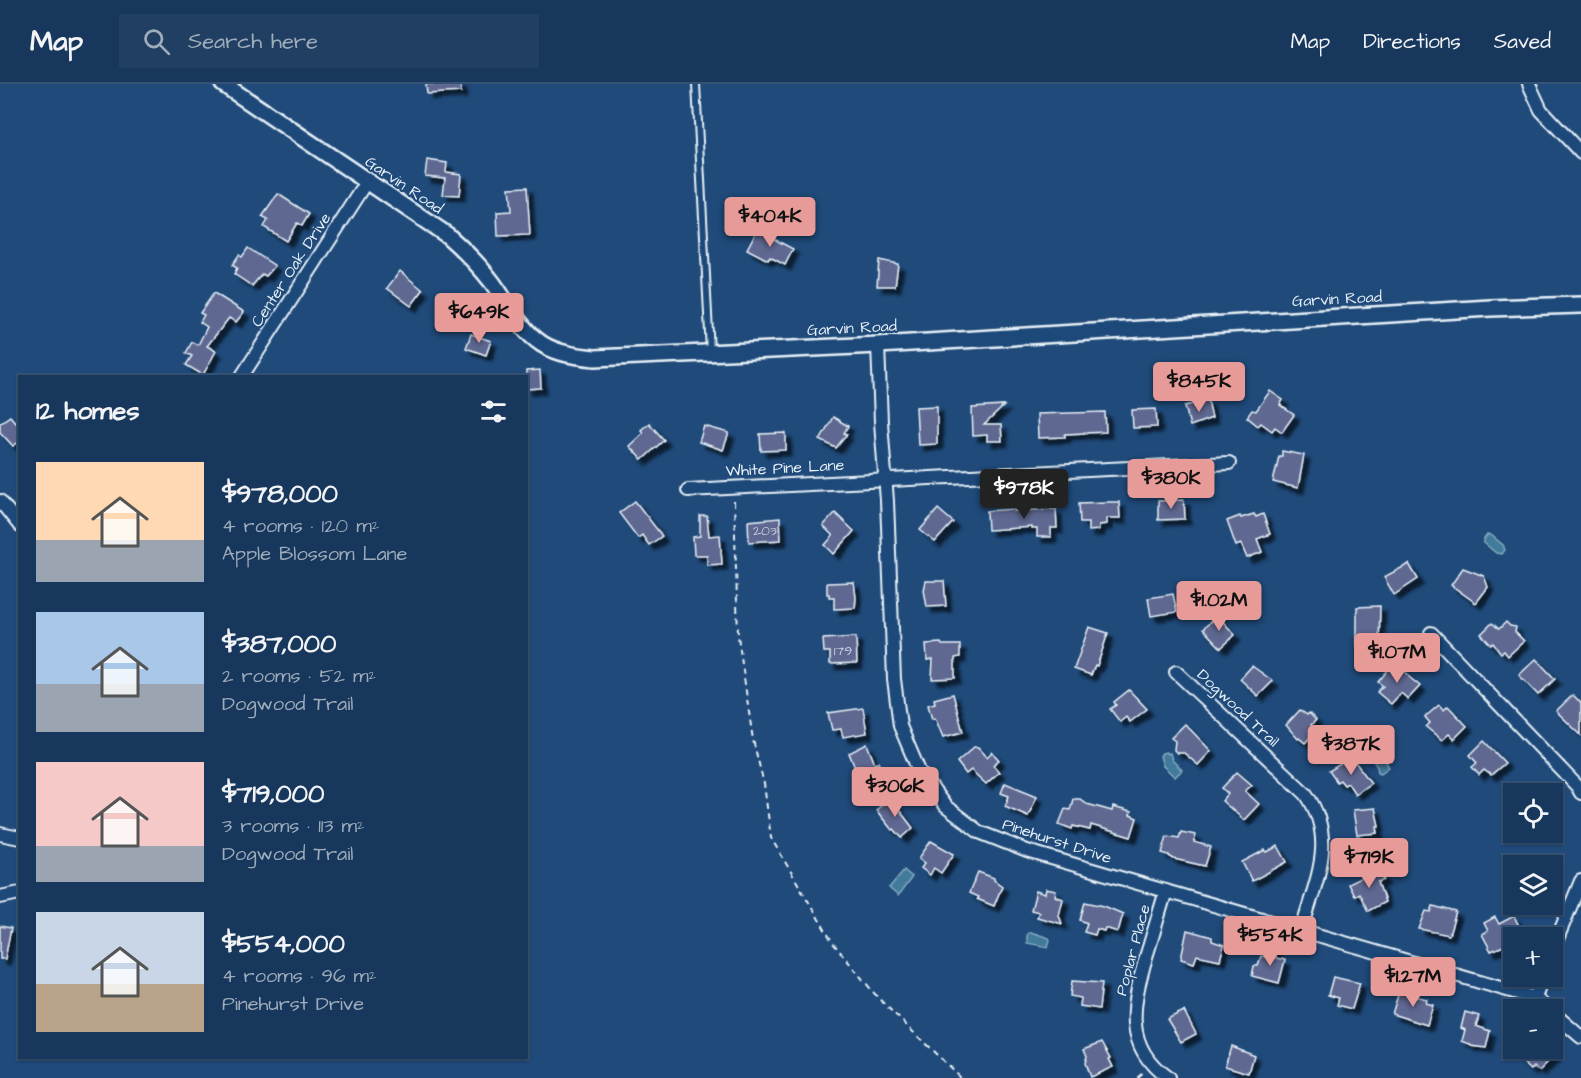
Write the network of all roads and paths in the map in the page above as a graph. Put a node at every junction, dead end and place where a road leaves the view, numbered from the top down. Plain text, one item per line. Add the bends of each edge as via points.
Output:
1 (223, 84) edge
2 (696, 84) edge
3 (1529, 84) edge
4 (1581, 153) edge
5 (367, 182) junction
6 (1581, 304) edge
7 (878, 345) junction
8 (710, 353) junction
9 (243, 375) edge
10 (1228, 464) dead end
11 (885, 479) junction
12 (734, 488) junction
13 (687, 490) dead end
14 (0, 501) edge
15 (18, 524) edge
16 (1431, 633) dead end
17 (1176, 672) dead end
18 (1581, 793) edge
19 (0, 834) edge
20 (18, 838) edge
21 (1581, 881) edge
22 (1166, 891) junction
23 (18, 893) edge
24 (0, 897) edge
25 (1562, 927) edge
26 (1302, 929) junction
27 (1538, 987) edge
28 (1534, 998) joint
29 (1563, 1021) edge
30 (1581, 1037) edge
31 (961, 1078) edge
32 (1168, 1078) edge

1 - 5 street, Garvin Road
2 - 8 lane
3 - 4 street via 1540,110
5 - 8 street, Garvin Road via 447,235 469,255 540,343 557,351 595,358
5 - 9 street, Center Oak Drive
6 - 7 street, Garvin Road
7 - 8 street, Garvin Road
7 - 11 street, Pinehurst Drive
10 - 11 street, White Pine Lane
11 - 12 street, White Pine Lane
11 - 22 street, Pinehurst Drive via 894,679 900,726 919,771 945,806 979,832 1027,851
12 - 13 street, White Pine Lane
12 - 31 path via 738,636 771,838 833,943 879,999
14 - 15 street
16 - 18 street
17 - 26 street, Dogwood Trail via 1306,794 1314,806 1323,842 1322,858
19 - 20 street
21 - 25 street
22 - 26 street, Pinehurst Drive
22 - 32 street, Poplar Place via 1137,989 1134,1024 1147,1057
23 - 24 street
26 - 28 street, Pinehurst Drive
27 - 28 street
29 - 30 street, Pinehurst Drive

